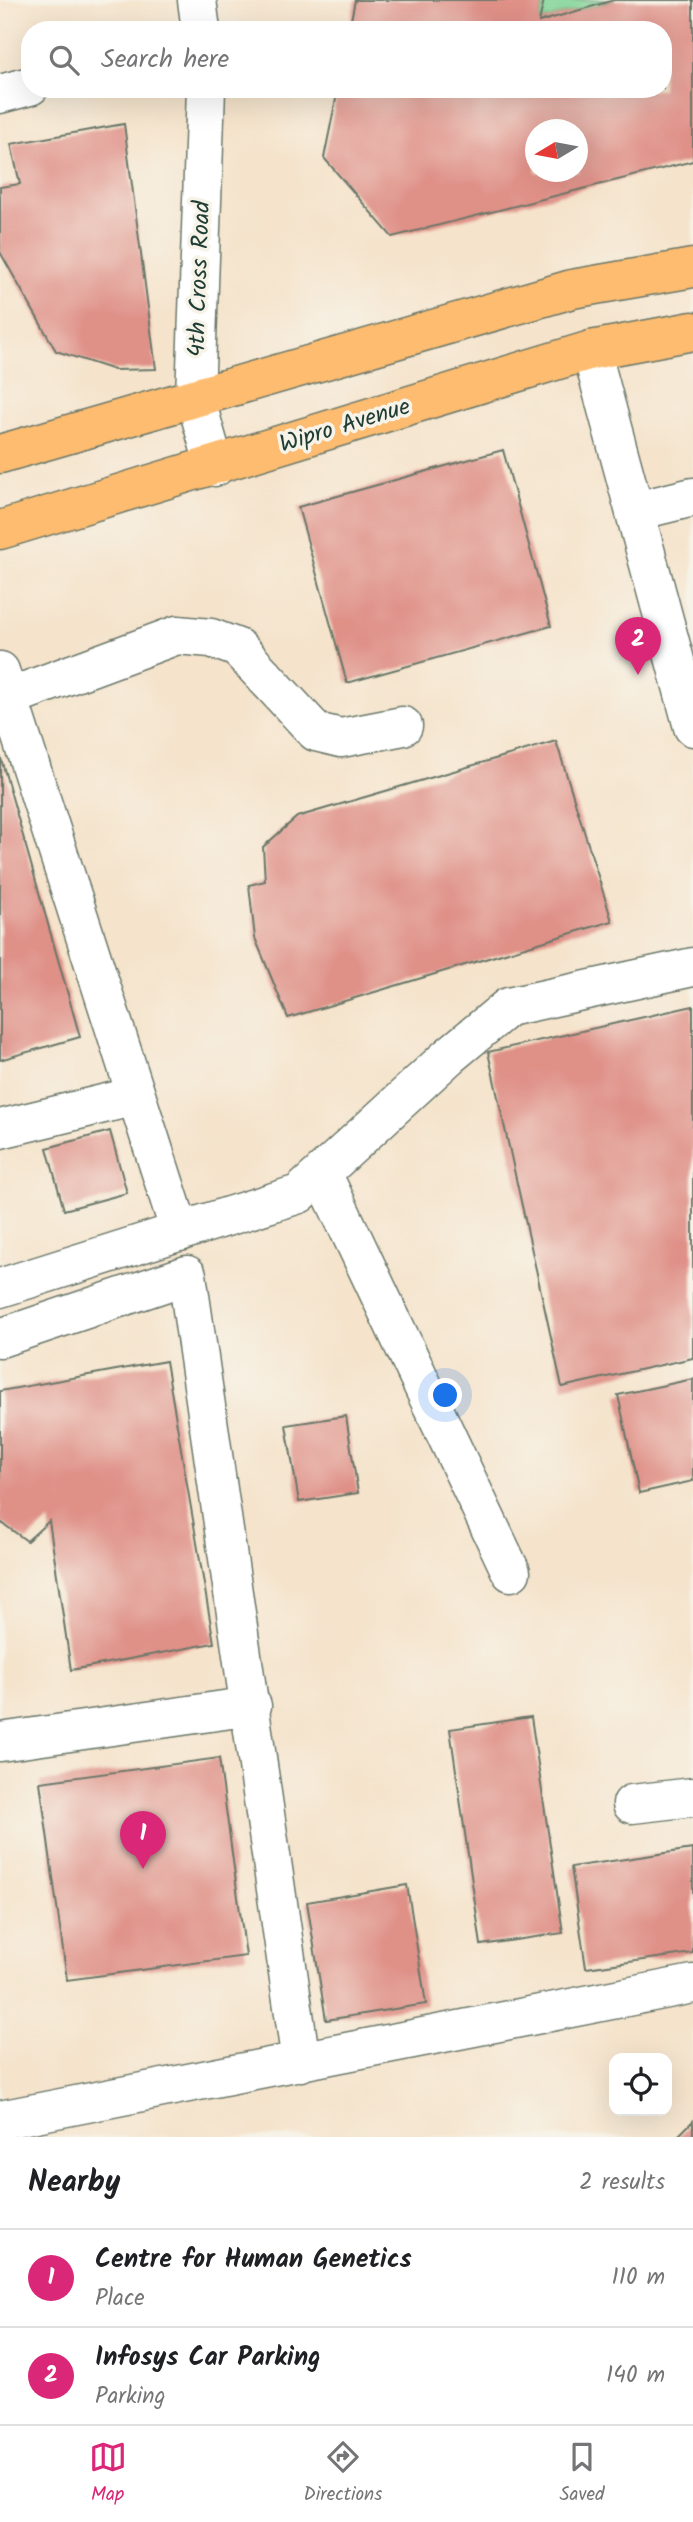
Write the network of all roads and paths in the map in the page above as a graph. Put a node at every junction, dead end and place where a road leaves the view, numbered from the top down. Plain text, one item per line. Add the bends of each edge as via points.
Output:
1 (197, 0) edge
2 (200, 21) edge
3 (21, 88) edge
4 (0, 94) edge
5 (206, 98) edge
6 (693, 268) edge
7 (693, 331) edge
8 (591, 350) junction
9 (195, 397) junction
10 (0, 454) edge
11 (215, 467) junction
12 (693, 496) edge
13 (636, 511) junction
14 (0, 530) edge
15 (683, 650) edge
16 (4, 684) edge
17 (692, 719) edge
18 (403, 726) dead end
19 (693, 967) edge
20 (136, 1096) junction
21 (0, 1129) edge
22 (322, 1173) junction
23 (180, 1232) junction
24 (0, 1288) edge
25 (0, 1338) edge
26 (511, 1572) dead end
27 (252, 1706) junction
28 (0, 1742) edge
29 (693, 1797) edge
30 (632, 1804) dead end
31 (693, 1984) edge
32 (301, 2062) junction
33 (0, 2120) edge

1 - 2 street
3 - 4 street
5 - 9 street, 4th Cross Road
6 - 9 main road via 572,289
7 - 8 main road, Wipro Avenue
8 - 11 main road, Wipro Avenue
8 - 13 street
9 - 10 main road
9 - 11 street, 4th Cross Road
11 - 14 main road, Wipro Avenue
12 - 13 street
13 - 15 street
15 - 17 street
16 - 18 street via 177,635 211,638 238,648 316,732 341,738
16 - 20 street
19 - 22 street via 508,1007
20 - 21 street
20 - 23 street
22 - 23 street via 299,1194
22 - 26 street
23 - 24 street
25 - 27 street via 187,1275
27 - 28 street
27 - 32 street
29 - 30 street
31 - 32 street
32 - 33 street

